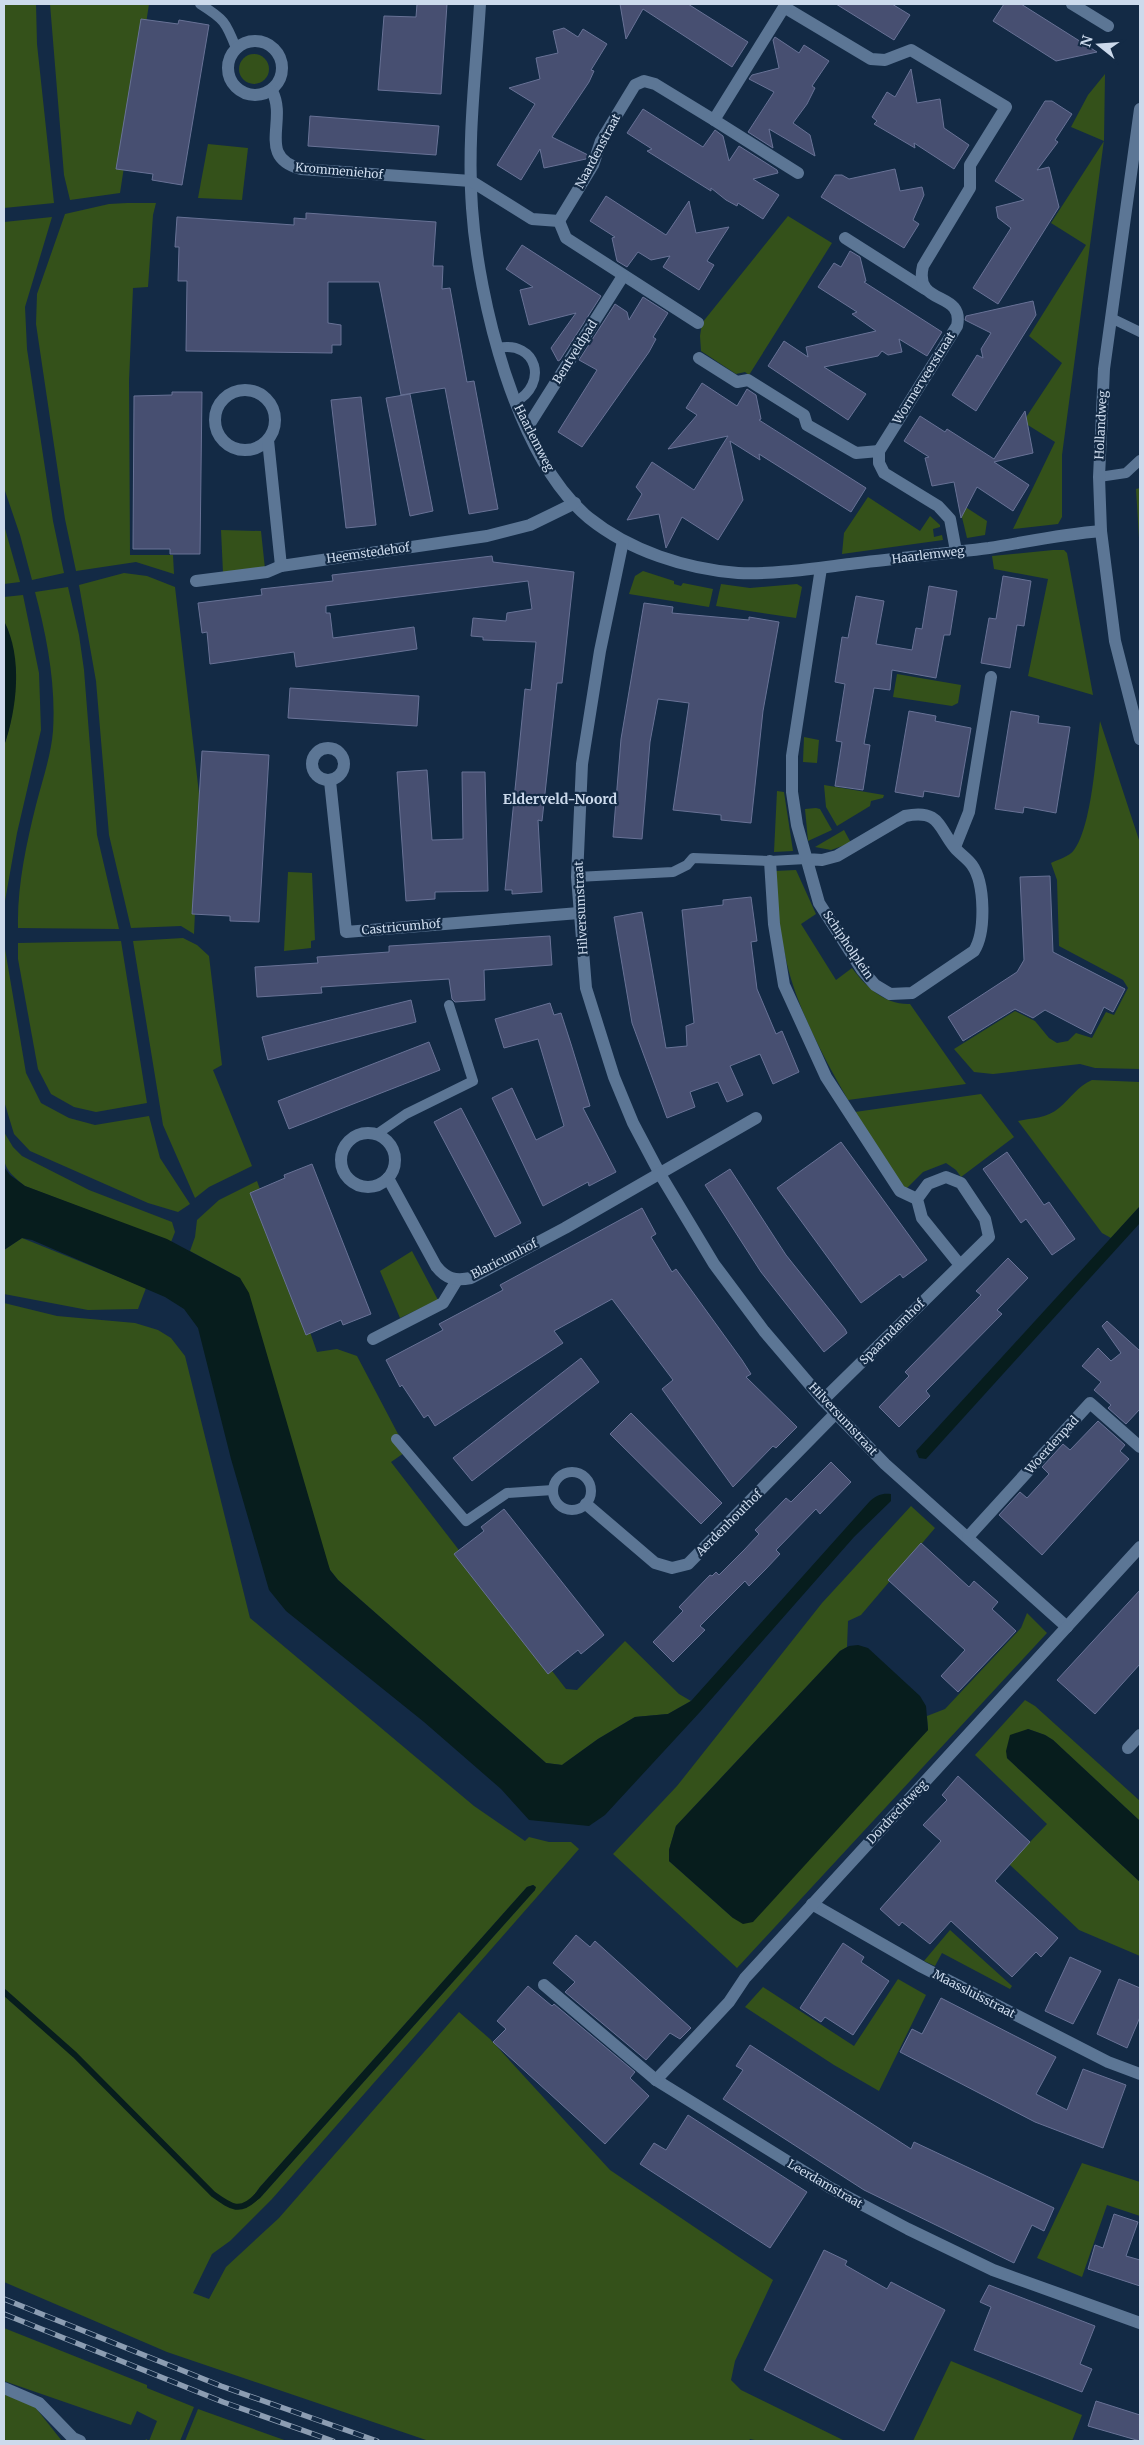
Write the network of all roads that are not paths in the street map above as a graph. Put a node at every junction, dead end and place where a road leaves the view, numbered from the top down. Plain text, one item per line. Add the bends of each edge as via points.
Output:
1 (200, 4) edge
2 (480, 4) edge
3 (1072, 4) edge
4 (785, 5) edge
5 (1108, 26) dead end
6 (236, 48) junction
7 (272, 91) junction
8 (1140, 109) edge
9 (714, 120) junction
10 (1136, 171) edge
11 (798, 173) dead end
12 (471, 181) junction
13 (559, 221) junction
14 (845, 238) dead end
15 (622, 276) junction
16 (925, 289) junction
17 (1111, 318) junction
18 (698, 323) dead end
19 (1140, 332) edge
20 (498, 348) junction
21 (699, 358) dead end
22 (515, 402) junction
23 (527, 428) junction
24 (268, 440) junction
25 (879, 451) junction
26 (1140, 460) edge
27 (1099, 477) junction
28 (575, 503) junction
29 (1100, 531) junction
30 (623, 541) junction
31 (956, 551) junction
32 (281, 566) junction
33 (821, 568) junction
34 (196, 581) dead end
35 (991, 677) dead end
36 (1140, 739) edge
37 (330, 781) dead end
38 (955, 847) junction
39 (806, 859) junction
40 (770, 861) junction
41 (577, 877) junction
42 (579, 913) junction
43 (449, 1005) dead end
44 (756, 1118) dead end
45 (377, 1134) junction
46 (660, 1174) junction
47 (388, 1178) junction
48 (917, 1199) junction
49 (960, 1265) junction
50 (457, 1280) junction
51 (373, 1339) dead end
52 (823, 1400) junction
53 (836, 1413) junction
54 (396, 1439) dead end
55 (1140, 1447) edge
56 (553, 1490) junction
57 (586, 1504) junction
58 (968, 1537) junction
59 (1140, 1547) edge
60 (1067, 1627) junction
61 (1140, 1735) edge
62 (1128, 1748) dead end
63 (812, 1904) junction
64 (544, 1985) dead end
65 (1140, 2074) edge
66 (656, 2080) junction
67 (1140, 2323) edge
68 (4, 2388) edge
69 (80, 2441) edge

1 - 6 lane via 227,24
2 - 12 street, Haarlemweg
3 - 5 street
4 - 9 street
4 - 16 street via 871,59 885,60 911,50 1006,106 970,165 970,188 923,266 920,278
6 - 7 street via 227,64 231,83 246,95
6 - 7 street via 251,41 262,42 277,52 283,67 278,84
7 - 12 street, Krommeniehof via 277,101 278,156 287,166
8 - 10 street, Hollandweg
9 - 11 street
9 - 13 street, Naardenstraat via 655,84 644,81 635,85 601,141 593,166
10 - 17 street, Hollandweg
12 - 13 street via 532,219
12 - 20 street, Haarlemweg via 477,252
13 - 15 street via 566,238
14 - 16 street
15 - 18 street
15 - 23 street, Bentveldpad
16 - 25 street, Wormerveerstraat via 955,307 959,316 957,326
17 - 19 lane
17 - 27 street, Hollandweg via 1103,379
20 - 22 street, Haarlemweg
20 - 22 lane via 524,351 532,358 534,382 530,391
21 - 25 street via 737,382 748,380 804,415 808,425 856,453
22 - 23 street, Haarlemweg
23 - 28 street, Haarlemweg via 556,480
24 - 24 street via 275,421 269,401 252,391 242,390 224,398 218,406 215,425 224,442 232,448 252,450
24 - 32 street
25 - 31 street via 879,463 884,473 938,506 950,519
26 - 27 lane via 1126,473
27 - 29 street, Hollandweg
28 - 30 street, Haarlemweg via 588,517
28 - 32 street, Heemstedehof via 530,524 487,536
29 - 31 street, Haarlemweg
29 - 36 street, Hollandweg via 1115,641
30 - 33 street, Haarlemweg via 664,558 717,570 740,573
30 - 41 street, Hilversumstraat via 600,651 582,764
31 - 33 street, Haarlemweg
32 - 34 street, Heemstedehof via 268,572
33 - 39 street, Schipholplein via 792,756 792,792
35 - 38 street via 969,812
37 - 42 street, Castricumhof via 346,932
38 - 39 street, Schipholplein via 943,826 931,817 917,814 905,816 837,856 822,860
38 - 39 street, Schipholplein via 973,866 982,895 979,943 974,951 912,993 902,995 890,994 875,985 862,970 819,902
39 - 40 lane
40 - 41 lane via 693,858 673,872
40 - 48 street via 774,924 784,985 826,1077 900,1191
41 - 42 street, Hilversumstraat
42 - 46 street, Hilversumstraat via 586,988 614,1077
43 - 45 lane via 472,1081 406,1114
44 - 46 street
45 - 47 street via 385,1138 394,1153 395,1162
45 - 47 street via 359,1134 352,1138 342,1153 344,1170 355,1183 363,1186 372,1186
46 - 50 street, Blaricumhof via 490,1268 470,1278
46 - 52 street, Hilversumstraat via 714,1264 764,1331
47 - 50 street, Blaricumhof via 436,1266 444,1276
48 - 49 street via 922,1218
48 - 49 street, Spaarndamhof via 928,1184 946,1177 960,1183 985,1219 989,1237
49 - 52 street, Spaarndamhof
50 - 51 street via 443,1303
52 - 53 street, Hilversumstraat
53 - 57 street, Aerdenhouthof via 688,1564 672,1568 655,1563
53 - 58 street, Hilversumstraat via 885,1464
54 - 56 lane via 466,1521 507,1493
55 - 58 street, Woerdenpad via 1090,1403
56 - 57 lane via 556,1501 565,1509 576,1510
56 - 57 lane via 563,1474 581,1474 591,1487
58 - 60 street, Hilversumstraat
59 - 60 street, Dordrechtweg
60 - 63 street, Dordrechtweg
61 - 62 street
63 - 65 street, Maassluisstraat via 922,1967 1108,2062
63 - 66 street, Dordrechtweg via 745,1978 729,2002
64 - 66 street, Leerdamstraat
66 - 67 street, Leerdamstraat via 830,2187 908,2229 993,2270
68 - 69 street via 39,2403 73,2438

